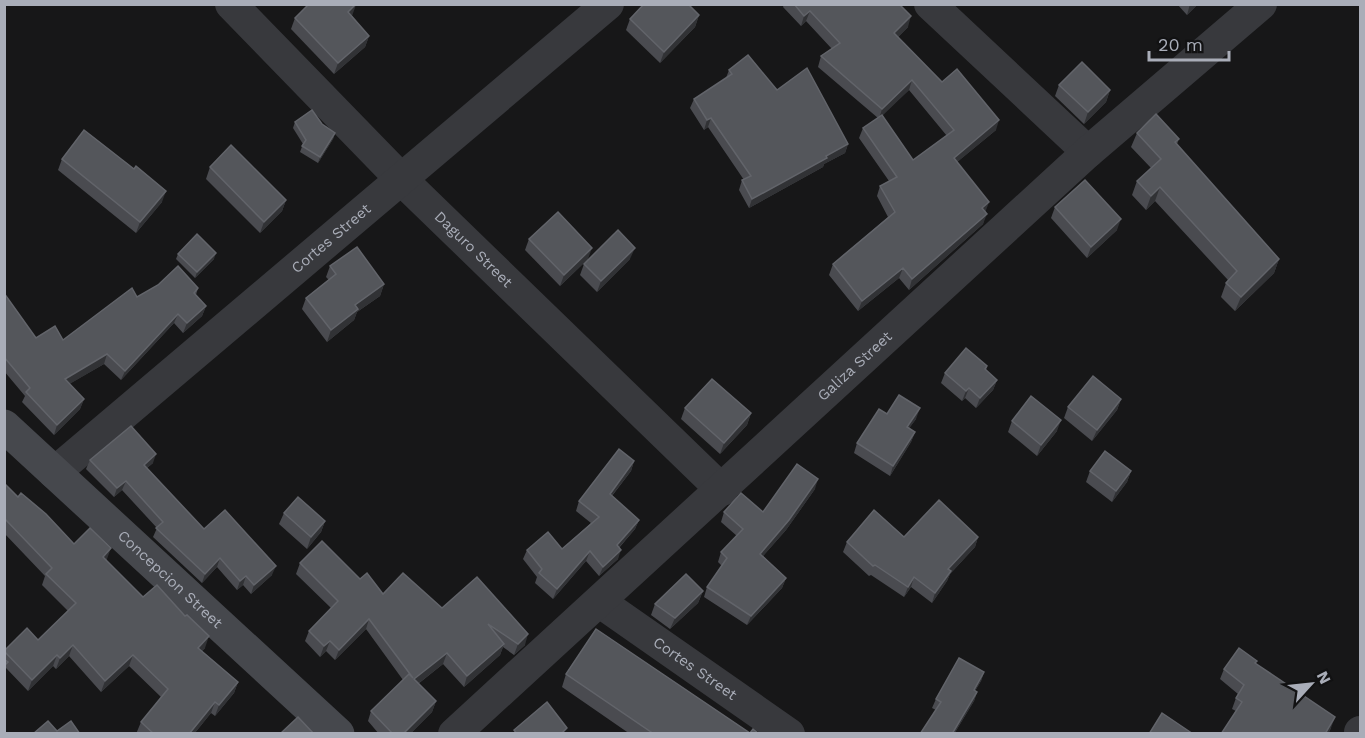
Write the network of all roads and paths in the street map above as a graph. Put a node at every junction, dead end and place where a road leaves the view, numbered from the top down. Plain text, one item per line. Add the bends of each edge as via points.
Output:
1 (231, 4) edge
2 (608, 4) edge
3 (930, 4) edge
4 (1261, 4) edge
5 (1088, 152) junction
6 (402, 180) junction
7 (4, 426) edge
8 (54, 473) junction
9 (722, 490) junction
10 (600, 602) junction
11 (338, 734) edge
12 (454, 734) edge
13 (789, 734) edge

1 - 6 street, Daguro Street
2 - 6 street, Cortes Street
3 - 5 street
4 - 5 street, Galiza Street
5 - 9 street, Galiza Street
6 - 8 street, Cortes Street
6 - 9 street, Daguro Street
7 - 8 street, Concepcion Street
8 - 11 street, Concepcion Street
9 - 10 street, Galiza Street
10 - 12 street, Galiza Street
10 - 13 street, Cortes Street

